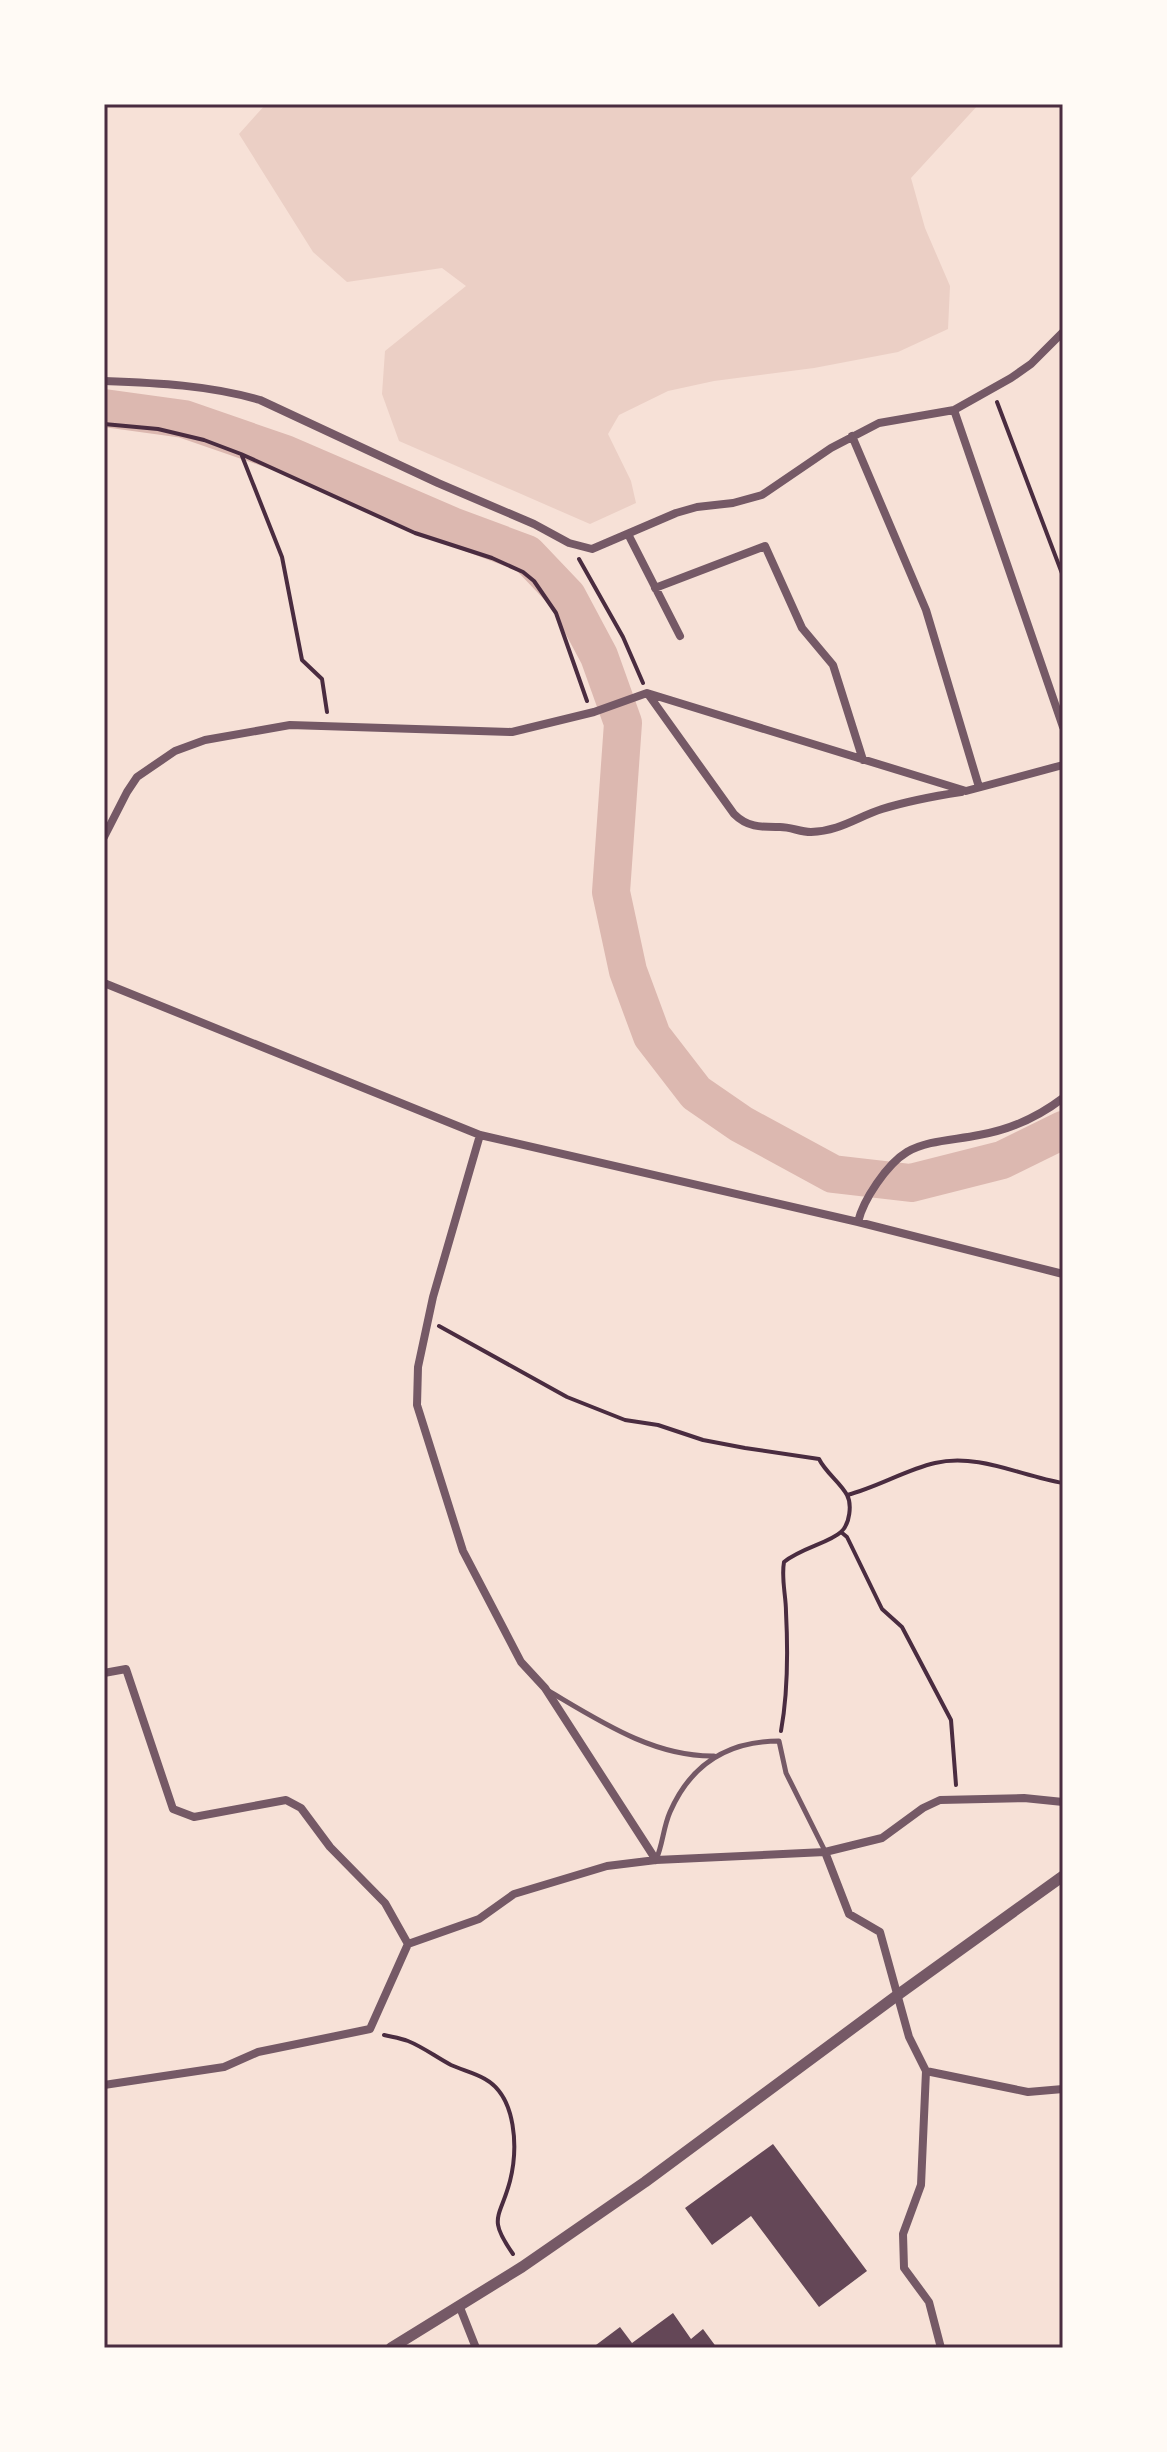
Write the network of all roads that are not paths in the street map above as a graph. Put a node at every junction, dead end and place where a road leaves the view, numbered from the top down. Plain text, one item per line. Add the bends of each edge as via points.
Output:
1 (1063, 332) edge
2 (104, 381) edge
3 (954, 410) junction
4 (852, 436) junction
5 (628, 534) junction
6 (655, 588) junction
7 (680, 636) dead end
8 (644, 694) junction
9 (1063, 727) edge
10 (863, 760) junction
11 (1063, 765) edge
12 (979, 787) junction
13 (966, 791) junction
14 (104, 837) edge
15 (104, 983) edge
16 (1063, 1098) edge
17 (480, 1135) junction
18 (858, 1222) junction
19 (1063, 1274) edge
20 (104, 1673) edge
21 (545, 1688) junction
22 (715, 1756) junction
23 (1063, 1802) edge
24 (825, 1852) junction
25 (656, 1860) junction
26 (1063, 1876) edge
27 (408, 1944) junction
28 (899, 1994) junction
29 (926, 2071) junction
30 (104, 2085) edge
31 (1063, 2089) edge
32 (459, 2305) junction
33 (391, 2348) edge
34 (476, 2348) edge
35 (941, 2348) edge

1 - 3 street via 1031,364
2 - 5 street via 189,385 260,400 569,543 592,549
3 - 4 street via 879,423
3 - 9 street
4 - 5 street via 762,495 676,513
4 - 12 street via 926,610
5 - 6 street
6 - 7 street
6 - 10 street via 765,546 802,628 833,665
8 - 10 street
8 - 13 street via 734,814 754,826 814,832 915,800
8 - 14 street via 512,732 290,725 205,740 175,751 137,777
10 - 13 street
11 - 12 street
12 - 13 street
15 - 17 street
16 - 18 street via 1003,1130 907,1152 867,1197
17 - 18 street
17 - 21 street via 428,1319 417,1405 463,1551 521,1662
18 - 19 street
20 - 27 street via 126,1669 173,1809 194,1817 286,1800 301,1808 330,1847 385,1903
21 - 22 lane via 667,1751
21 - 25 street
22 - 24 lane via 741,1745 779,1741 786,1773
22 - 25 lane via 700,1766 676,1801
23 - 24 street via 940,1800 882,1838
24 - 25 street
24 - 28 street via 849,1914 880,1932
25 - 27 street via 607,1866 514,1894 479,1919
26 - 28 street
27 - 30 street via 370,2029 258,2052 224,2067
28 - 29 street via 909,2037
28 - 32 street via 645,2182
29 - 31 street via 1028,2092
29 - 35 street via 921,2185 903,2234 904,2268 929,2302
32 - 33 street
32 - 34 street

